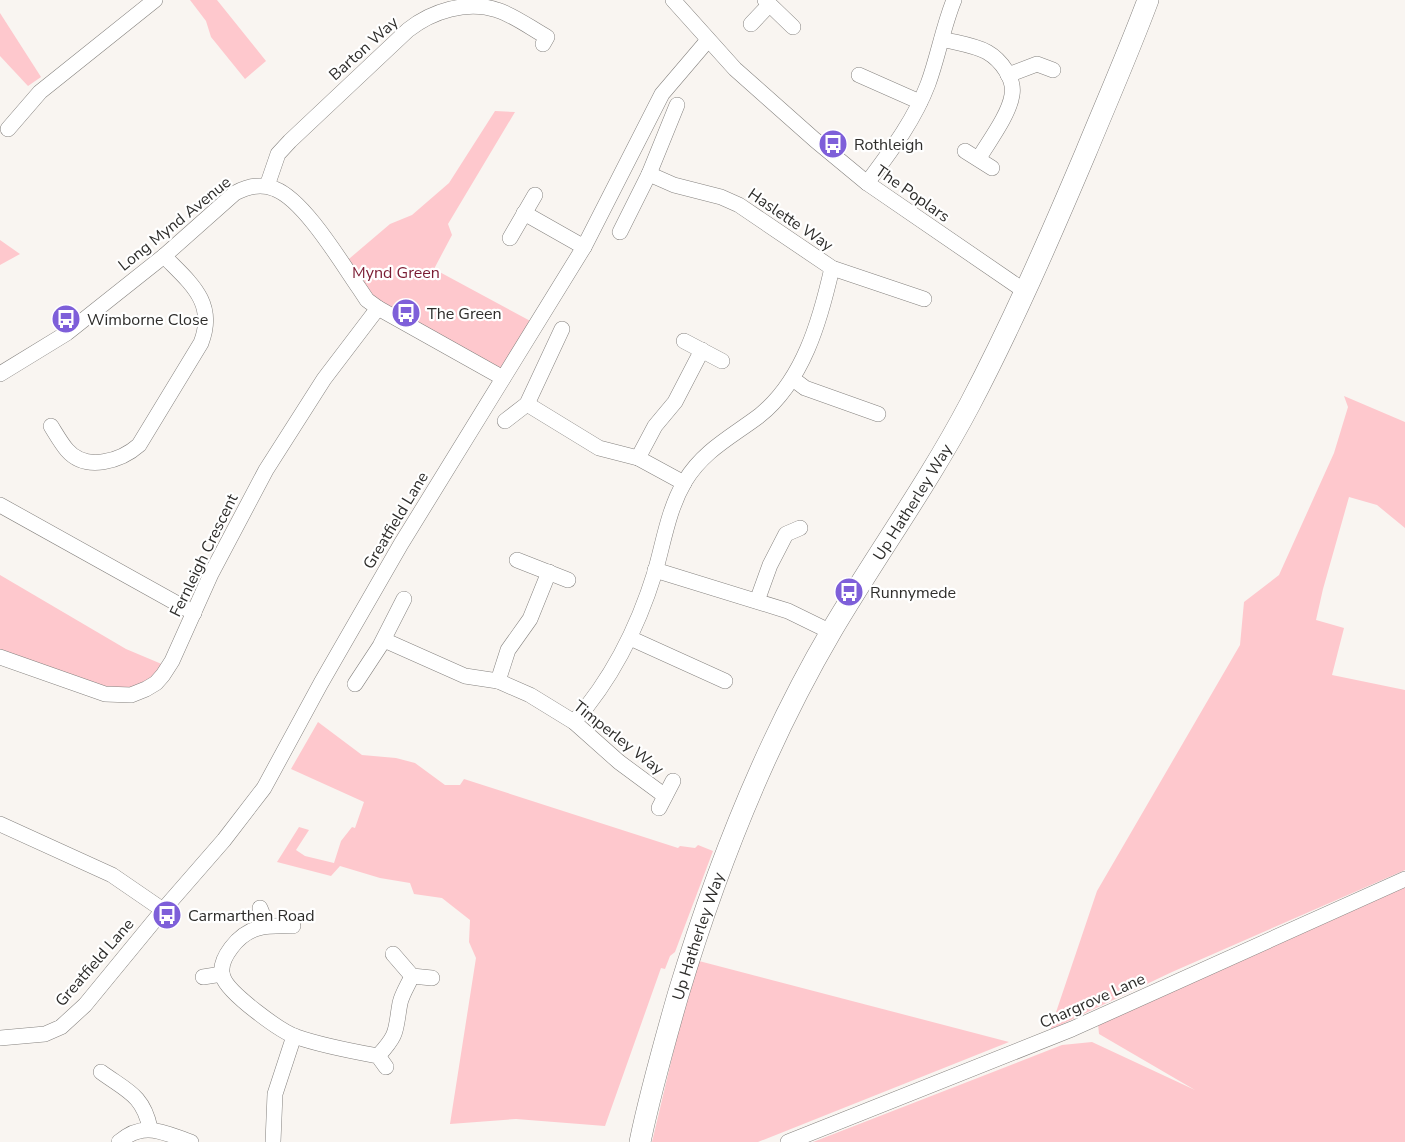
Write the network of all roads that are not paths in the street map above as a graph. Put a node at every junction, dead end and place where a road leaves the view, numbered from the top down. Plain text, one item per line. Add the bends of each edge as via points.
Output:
1 (155, 0) edge
2 (673, 0) edge
3 (954, 0) edge
4 (1148, 0) edge
5 (767, 2) edge
6 (751, 24) dead end
7 (793, 27) dead end
8 (942, 39) junction
9 (708, 40) junction
10 (543, 44) dead end
11 (1053, 70) dead end
12 (859, 75) dead end
13 (1008, 75) junction
14 (920, 102) junction
15 (677, 105) dead end
16 (8, 129) dead end
17 (992, 168) dead end
18 (649, 174) junction
19 (867, 183) junction
20 (267, 186) junction
21 (535, 195) dead end
22 (525, 213) junction
23 (620, 232) dead end
24 (510, 238) dead end
25 (584, 247) junction
26 (164, 256) junction
27 (832, 268) junction
28 (1026, 292) junction
29 (918, 294) dead end
30 (378, 308) junction
31 (562, 328) dead end
32 (684, 341) dead end
33 (702, 350) junction
34 (722, 361) dead end
35 (0, 374) edge
36 (503, 378) junction
37 (793, 379) junction
38 (526, 404) junction
39 (878, 414) dead end
40 (505, 422) dead end
41 (51, 426) dead end
42 (638, 458) junction
43 (684, 483) junction
44 (0, 505) edge
45 (787, 530) dead end
46 (517, 560) dead end
47 (655, 570) junction
48 (549, 572) junction
49 (568, 580) dead end
50 (404, 599) dead end
51 (757, 601) junction
52 (194, 613) junction
53 (831, 632) junction
54 (630, 638) junction
55 (384, 640) junction
56 (0, 657) edge
57 (498, 681) junction
58 (725, 681) dead end
59 (355, 684) dead end
60 (574, 722) junction
61 (672, 781) dead end
62 (0, 824) edge
63 (1405, 879) edge
64 (260, 908) dead end
65 (163, 910) junction
66 (267, 925) junction
67 (293, 926) dead end
68 (393, 954) dead end
69 (222, 974) junction
70 (412, 976) junction
71 (203, 977) dead end
72 (432, 978) dead end
73 (294, 1036) junction
74 (0, 1038) edge
75 (101, 1072) dead end
76 (150, 1128) junction
77 (119, 1142) edge
78 (191, 1142) edge
79 (273, 1142) edge
80 (640, 1142) edge
81 (788, 1142) edge

1 - 16 street via 40,92
2 - 9 street
3 - 8 street
4 - 28 street, Up Hatherley Way
5 - 6 street
5 - 7 street
8 - 13 street via 987,52
8 - 14 street
9 - 19 street, The Poplars via 761,93
9 - 25 street, Greatfield Lane via 662,94
10 - 20 street, Barton Way via 547,37 498,10 453,8 430,16 408,30 278,153
11 - 13 street via 1037,64
12 - 14 street
13 - 17 street via 1012,87 1010,102 972,154
14 - 19 street
15 - 18 street
18 - 23 street
18 - 27 street, Haslette Way via 739,205
19 - 28 street, The Poplars
20 - 26 street, Long Mynd Avenue via 235,193
20 - 30 street via 282,192 308,216 363,294
21 - 22 street
22 - 24 street
22 - 25 street
25 - 36 street, Greatfield Lane
26 - 35 street, Long Mynd Avenue via 67,333
26 - 41 street via 197,292 205,307 206,325 201,343 139,445 122,458 89,461 68,452
27 - 29 street, Haslette Way
27 - 37 street via 817,321
28 - 53 street, Up Hatherley Way via 942,454
30 - 36 street
30 - 52 street, Fernleigh Crescent via 324,379 272,459
31 - 38 street
32 - 33 street
33 - 34 street
33 - 42 street via 675,402 655,426
36 - 65 street, Greatfield Lane via 401,544 264,788
37 - 39 street via 806,388
37 - 43 street via 760,415 710,450
38 - 40 street
38 - 42 street via 599,448
42 - 43 street
43 - 47 street via 665,529
44 - 52 street
45 - 51 street
46 - 48 street
47 - 51 street
47 - 54 street
48 - 49 street
48 - 57 street via 530,619 508,650
50 - 55 street
51 - 53 street
52 - 56 street, Fernleigh Crescent via 163,675 131,695 105,694
53 - 80 street, Up Hatherley Way via 750,792 717,875 670,1021
54 - 58 street
54 - 60 street via 605,682
55 - 57 street, Timperley Way via 465,676
55 - 59 street
57 - 60 street, Timperley Way
60 - 61 street, Timperley Way via 662,802
62 - 65 street via 112,875
63 - 81 street, Chargrove Lane via 1072,1029
64 - 66 street
65 - 74 street, Greatfield Lane via 85,1005 61,1027 45,1034
66 - 67 street
66 - 69 street via 237,941 223,962
68 - 70 street
69 - 71 street
69 - 73 street via 227,985 249,1006
70 - 72 street
70 - 73 street via 382,1061
73 - 79 street via 275,1094
75 - 76 street via 142,1102
76 - 77 street via 129,1134
76 - 78 street

